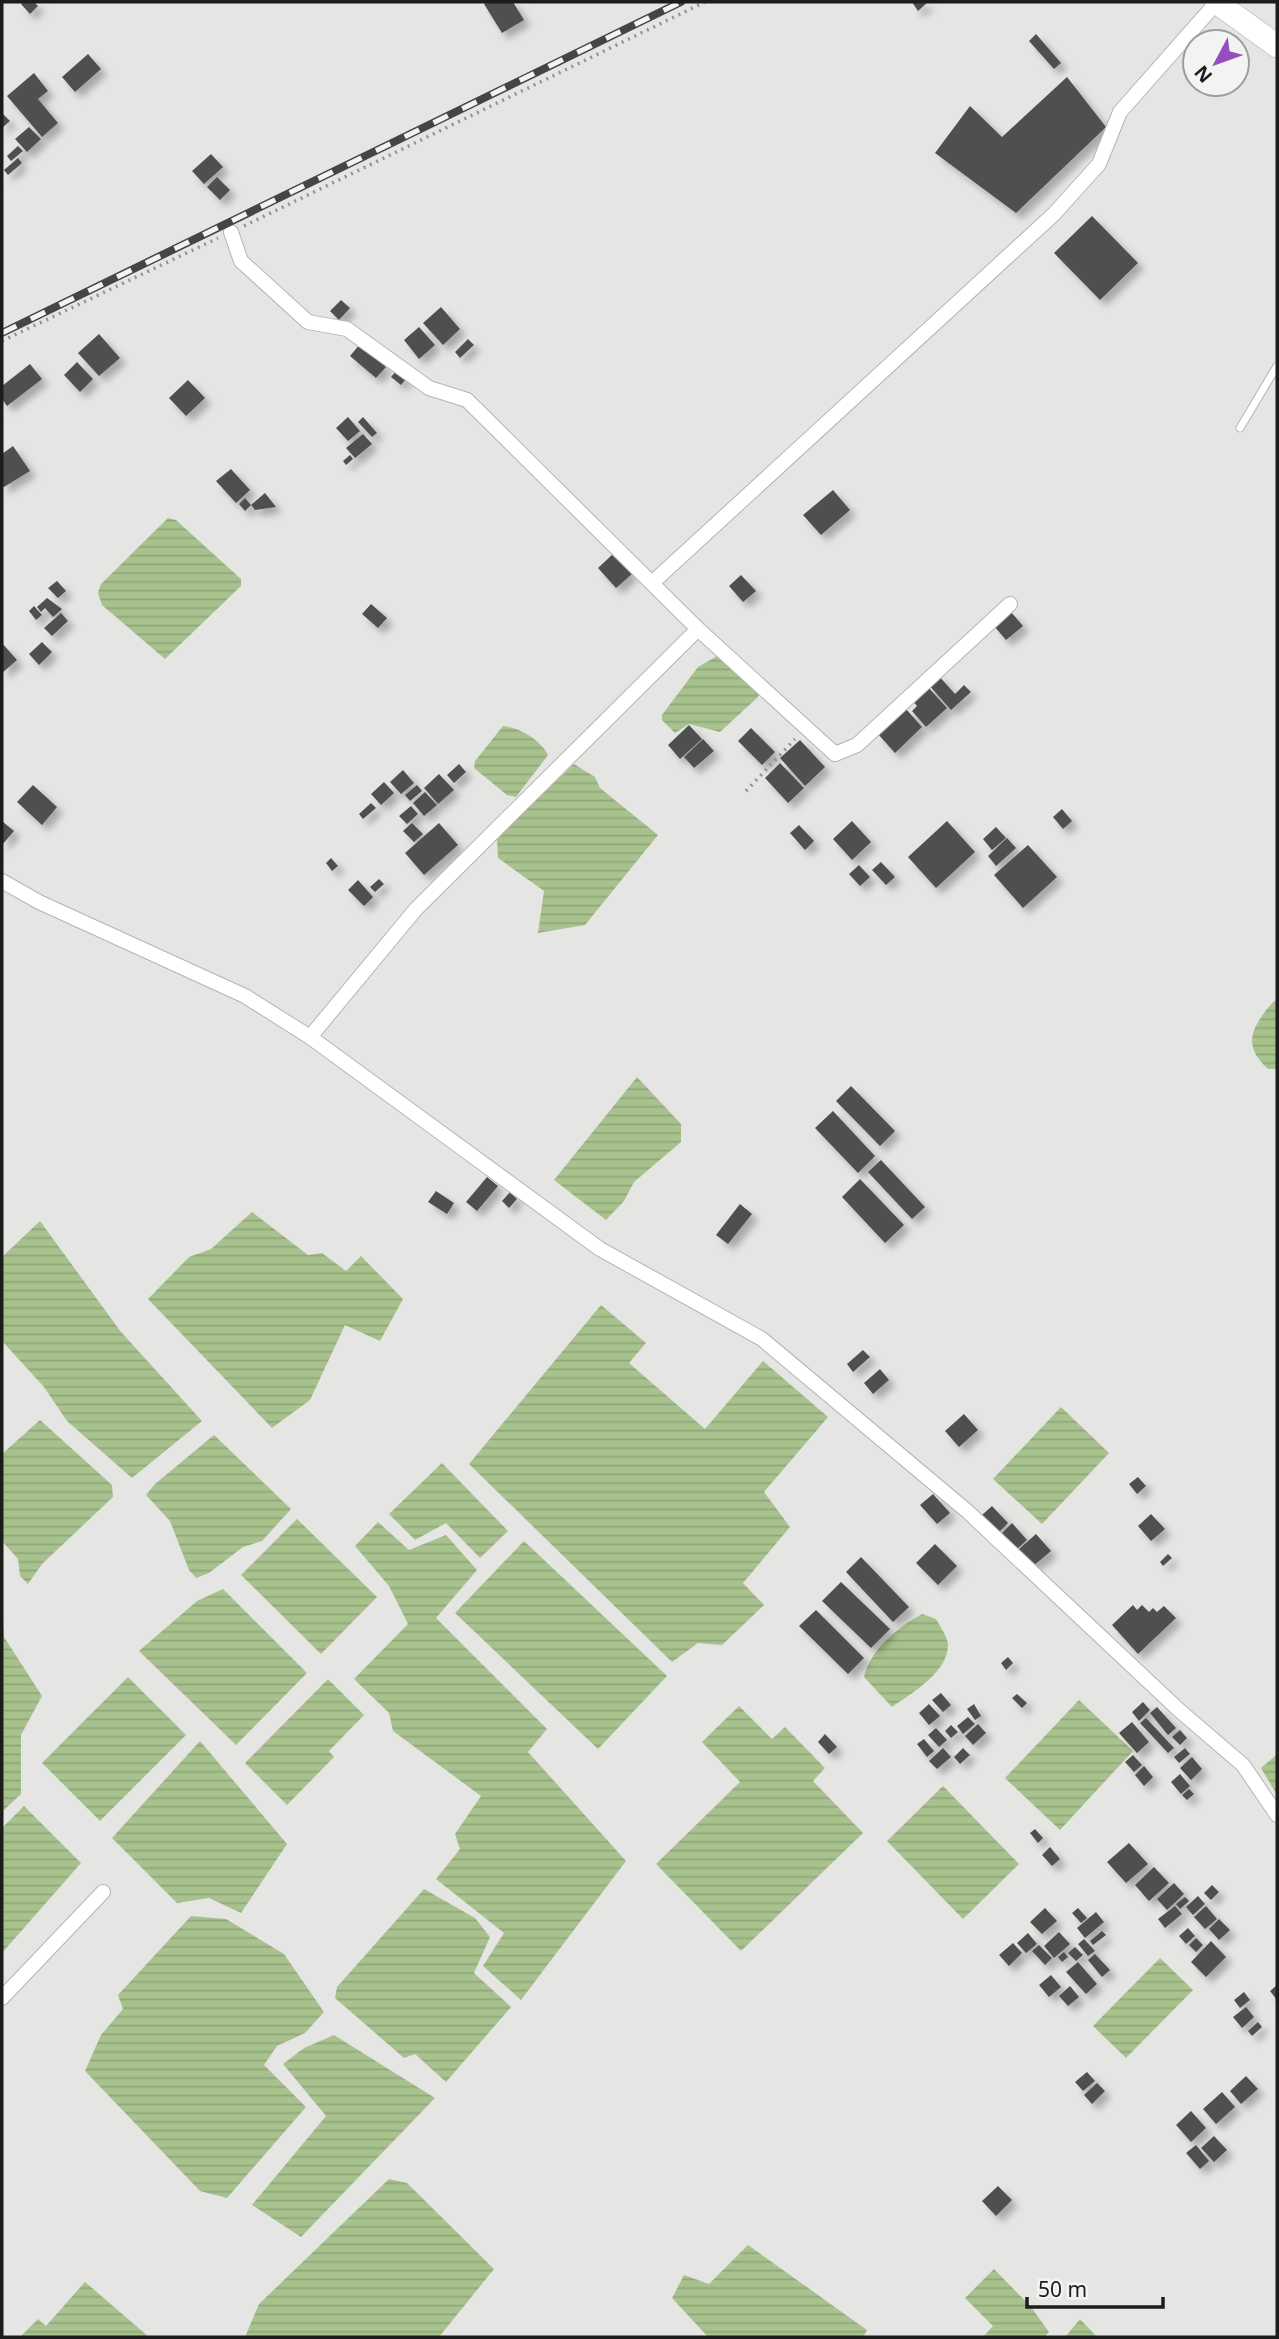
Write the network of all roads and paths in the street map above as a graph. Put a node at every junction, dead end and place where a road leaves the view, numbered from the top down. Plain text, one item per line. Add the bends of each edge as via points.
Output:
1 (705, 2) edge
2 (1216, 2) edge
3 (1277, 46) edge
4 (231, 232) junction
5 (2, 341) edge
6 (1277, 366) edge
7 (1240, 428) dead end
8 (652, 583) junction
9 (1010, 604) dead end
10 (698, 629) junction
11 (806, 727) junction
12 (746, 791) dead end
13 (2, 881) edge
14 (310, 1037) junction
15 (1277, 1815) edge
16 (103, 1892) dead end
17 (2, 1998) edge

1 - 4 path
2 - 3 main road
2 - 8 street via 1120,112 1100,164 1054,214
4 - 5 path
4 - 8 street via 241,261 307,322 347,329 429,388 467,400
6 - 7 lane
8 - 10 street
9 - 11 street via 857,745 835,754
10 - 11 street
10 - 14 street via 416,909
11 - 12 path
13 - 14 street via 245,996
14 - 15 street via 600,1249 762,1339 967,1511 1180,1712 1243,1765
16 - 17 street

